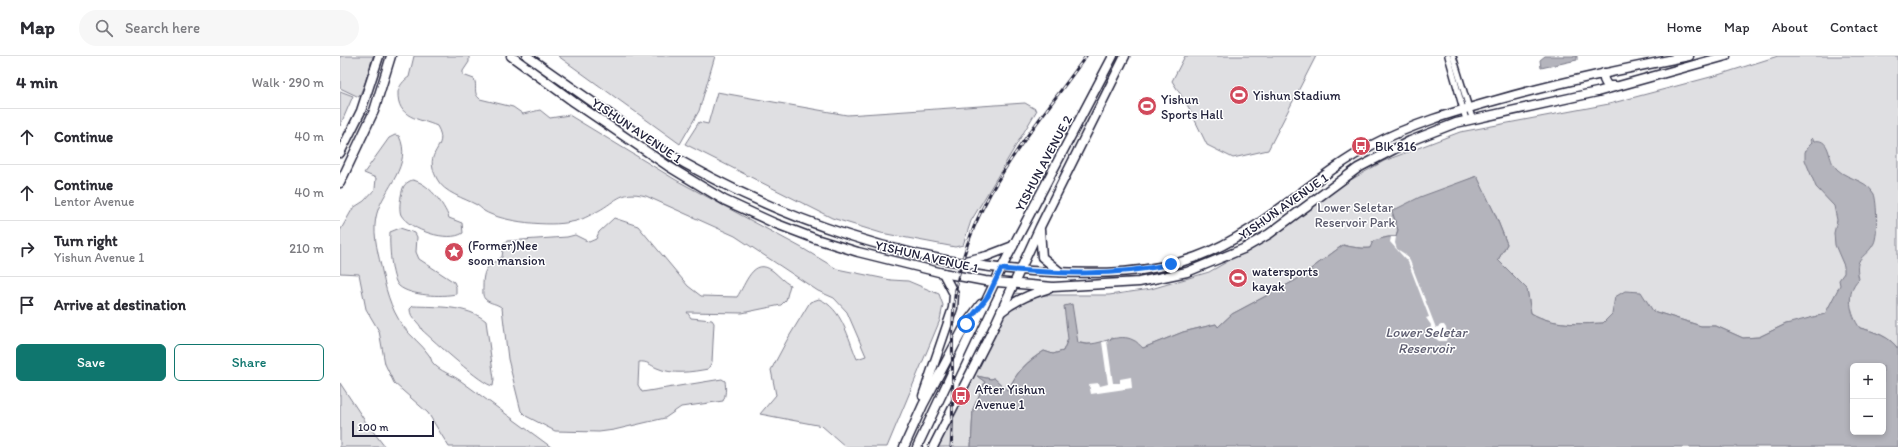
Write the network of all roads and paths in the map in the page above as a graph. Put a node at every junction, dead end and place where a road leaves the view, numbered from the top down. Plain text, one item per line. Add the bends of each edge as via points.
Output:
1 (379, 56) edge
2 (391, 56) edge
3 (511, 56) edge
4 (527, 56) edge
5 (1113, 56) edge
6 (1125, 56) edge
7 (1448, 56) edge
8 (1453, 56) edge
9 (1689, 56) edge
10 (1726, 56) edge
11 (1604, 73) junction
12 (1581, 78) junction
13 (1619, 86) junction
14 (1597, 92) junction
15 (1466, 109) junction
16 (1469, 119) junction
17 (340, 154) edge
18 (340, 184) edge
19 (1040, 227) junction
20 (1013, 246) junction
21 (961, 262) junction
22 (1001, 269) junction
23 (1019, 270) junction
24 (1129, 271) junction
25 (1060, 272) junction
26 (943, 273) junction
27 (995, 282) junction
28 (1139, 282) junction
29 (1014, 284) junction
30 (1054, 287) junction
31 (988, 296) junction
32 (1001, 312) junction
33 (910, 434) junction
34 (904, 447) edge
35 (917, 447) edge
36 (932, 447) edge

1 - 17 main road via 362,107
2 - 18 main road via 374,111
3 - 26 main road, YISHUN AVENUE 1 via 668,166 724,200 816,239
4 - 21 main road, YISHUN AVENUE 1 via 656,147 756,200 855,238
5 - 20 main road, YISHUN AVENUE 2
6 - 19 main road, YISHUN AVENUE 2
7 - 15 street
8 - 15 street
9 - 11 main road, YISHUN AVENUE 1
10 - 13 main road, YISHUN AVENUE 1
11 - 12 main road, YISHUN AVENUE 1
11 - 13 main road via 1603,80 1608,86
12 - 14 main road via 1593,79
12 - 15 main road, YISHUN AVENUE 1
13 - 14 main road, YISHUN AVENUE 1
14 - 16 main road, YISHUN AVENUE 1
15 - 16 street
15 - 24 main road, YISHUN AVENUE 1 via 1403,130 1352,156 1266,220 1226,244 1171,264
16 - 28 main road, YISHUN AVENUE 1 via 1410,141 1358,168 1269,234 1243,249 1187,272
19 - 23 main road, YISHUN AVENUE 2
19 - 25 main road via 1042,257
20 - 21 main road
20 - 22 main road, YISHUN AVENUE 2
21 - 22 main road, YISHUN AVENUE 1
22 - 23 main road, YISHUN AVENUE 1
22 - 27 main road, YISHUN AVENUE 2
23 - 25 main road, YISHUN AVENUE 1
23 - 29 main road, YISHUN AVENUE 2
24 - 25 main road, YISHUN AVENUE 1
24 - 28 main road via 1124,274 1124,279
26 - 27 main road, YISHUN AVENUE 1
26 - 33 main road via 954,294 953,308
27 - 29 main road, YISHUN AVENUE 1
27 - 31 main road, YISHUN AVENUE 2
28 - 30 main road, YISHUN AVENUE 1
29 - 30 main road, YISHUN AVENUE 1
29 - 32 main road, YISHUN AVENUE 2
30 - 32 main road via 1026,296
31 - 33 main road via 966,324
31 - 35 main road
32 - 36 main road, YISHUN AVENUE 2
33 - 34 main road

